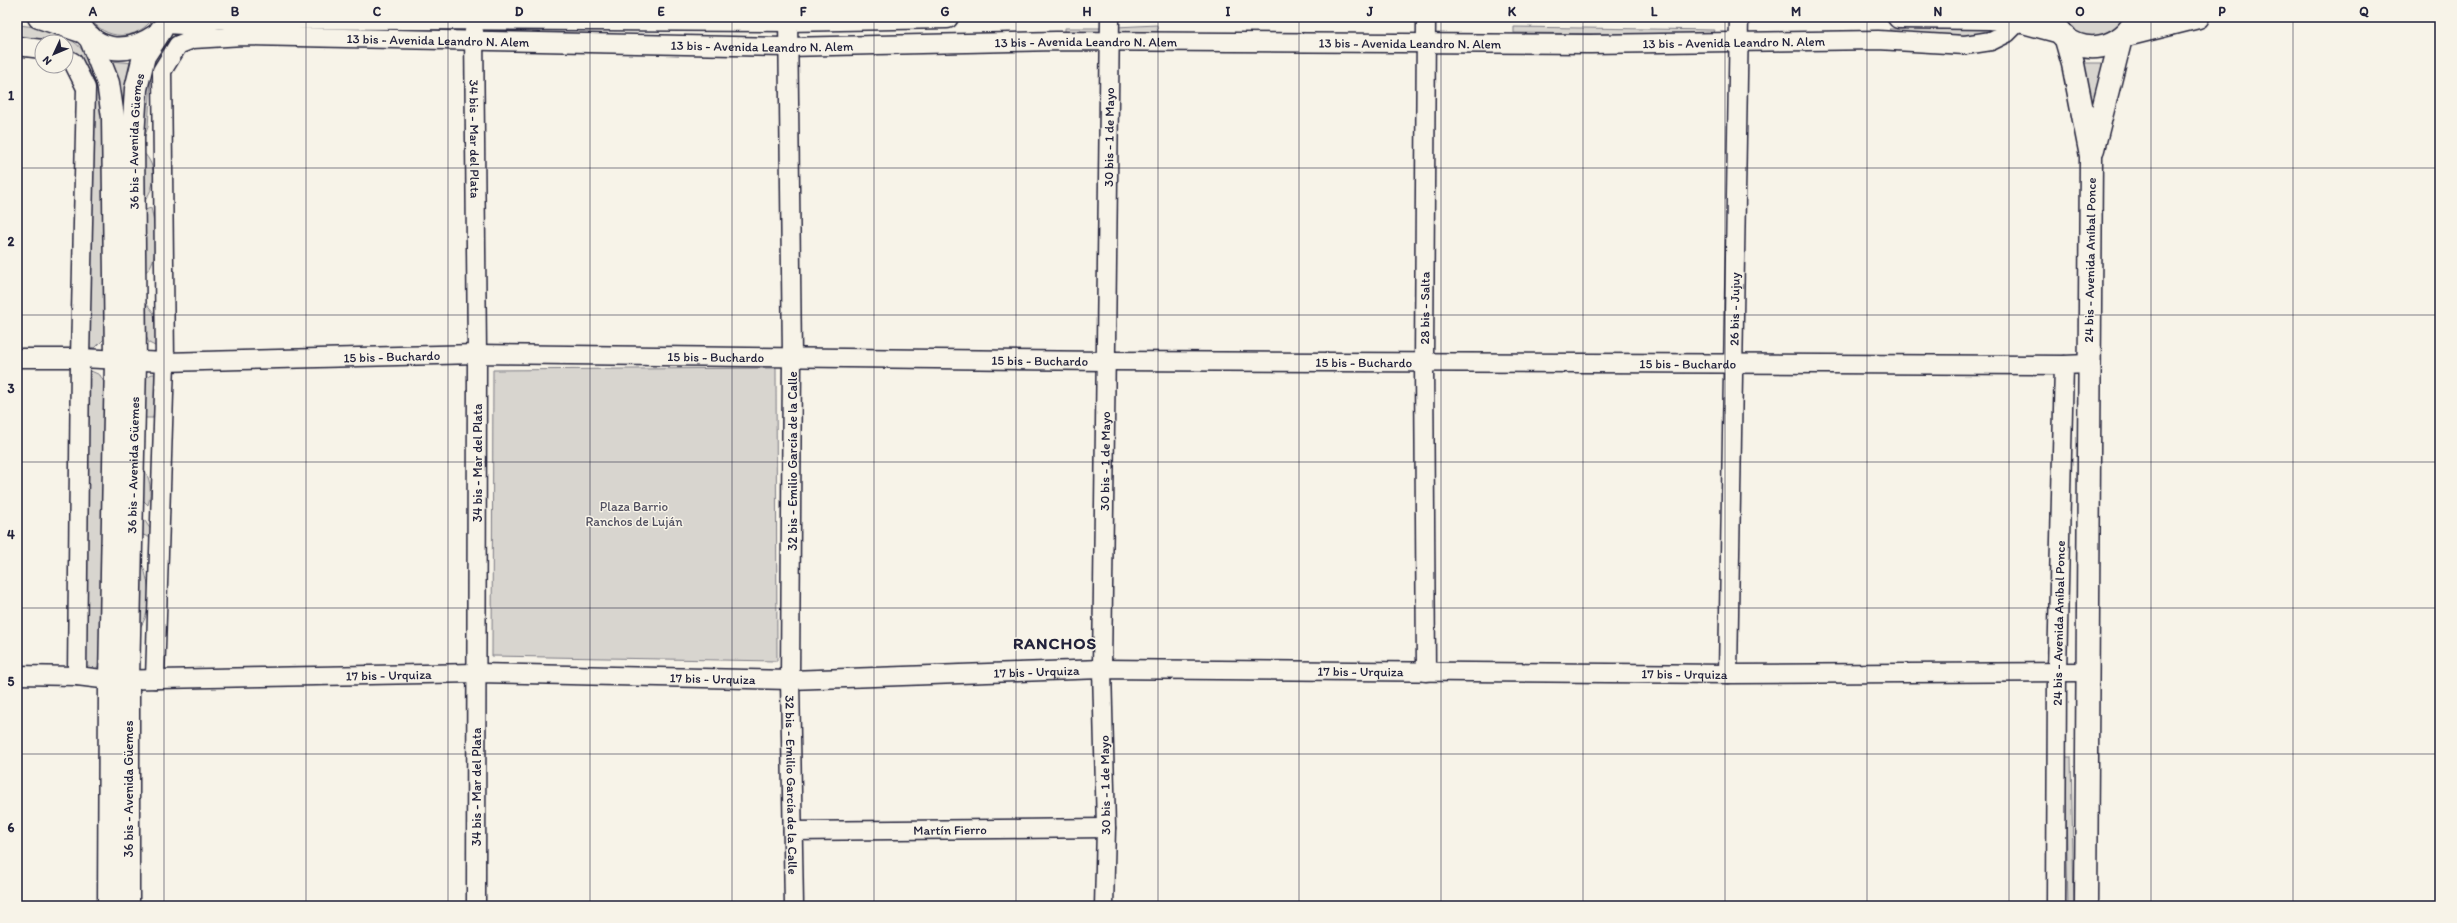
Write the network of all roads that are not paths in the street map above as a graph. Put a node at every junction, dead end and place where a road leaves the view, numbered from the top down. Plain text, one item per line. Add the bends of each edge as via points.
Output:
1 (39, 17) edge
2 (947, 17) edge
3 (1110, 17) edge
4 (1426, 17) edge
5 (1739, 17) edge
6 (1899, 17) edge
7 (2198, 17) edge
8 (787, 19) edge
9 (474, 20) junction
10 (2019, 22) junction
11 (165, 23) edge
12 (2059, 28) edge
13 (83, 29) edge
14 (2128, 30) edge
15 (1110, 41) junction
16 (474, 42) junction
17 (1738, 42) junction
18 (1426, 43) junction
19 (17, 46) edge
20 (787, 47) junction
21 (34, 48) edge
22 (74, 68) edge
23 (162, 71) joint
24 (2091, 156) junction
25 (477, 354) junction
26 (792, 356) junction
27 (17, 358) edge
28 (80, 358) junction
29 (126, 360) junction
30 (1106, 361) junction
31 (165, 362) junction
32 (1424, 363) junction
33 (1734, 363) junction
34 (2088, 364) junction
35 (2064, 365) junction
36 (1102, 669) junction
37 (2057, 671) junction
38 (1426, 672) junction
39 (2087, 672) junction
40 (477, 673) junction
41 (1728, 674) junction
42 (17, 675) edge
43 (77, 676) junction
44 (155, 679) junction
45 (119, 680) junction
46 (790, 680) junction
47 (1106, 828) junction
48 (793, 831) junction
49 (109, 906) edge
50 (128, 906) edge
51 (476, 906) edge
52 (794, 906) edge
53 (1104, 906) edge
54 (2056, 906) edge
55 (2086, 906) edge

1 - 13 main road
2 - 8 main road, 13 bis - Avenida Leandro N. Alem
3 - 15 street, 30 bis - 1 de Mayo
4 - 18 street, 28 bis - Salta
5 - 17 street, 26 bis - Jujuy
6 - 10 main road via 1990,18
7 - 14 main road
8 - 9 main road, 13 bis - Avenida Leandro N. Alem
8 - 20 street, 32 bis - Emilio García de la Calle
9 - 11 main road, 13 bis - Avenida Leandro N. Alem via 222,17
9 - 16 street, 34 bis - Mar del Plata
10 - 12 main road
10 - 17 street, 13 bis - Avenida Leandro N. Alem via 2007,33 1991,40 1965,45 1878,40
11 - 13 main road via 144,45 127,49 111,48
11 - 29 main road, 36 bis - Avenida Güemes via 144,56 136,89
12 - 14 main road via 2075,43 2092,48 2110,45
12 - 24 main road, 24 bis - Avenida Aníbal Ponce via 2073,64
13 - 29 main road, 36 bis - Avenida Güemes via 108,83 113,117
14 - 24 main road, 24 bis - Avenida Aníbal Ponce
15 - 18 street, 13 bis - Avenida Leandro N. Alem
15 - 20 street, 13 bis - Avenida Leandro N. Alem
15 - 30 street, 30 bis - 1 de Mayo
16 - 20 street, 13 bis - Avenida Leandro N. Alem
16 - 23 street, 13 bis - Avenida Leandro N. Alem via 212,37 178,45
16 - 25 street, 34 bis - Mar del Plata
17 - 18 street, 13 bis - Avenida Leandro N. Alem
17 - 33 street, 26 bis - Jujuy
18 - 32 street, 28 bis - Salta
19 - 21 street
20 - 26 street, 32 bis - Emilio García de la Calle
22 - 28 street via 86,88
23 - 31 street, 36 bis - Avenida Güemes
24 - 34 main road, 24 bis - Avenida Aníbal Ponce
25 - 26 street, 15 bis - Buchardo
25 - 31 street, 15 bis - Buchardo
25 - 40 street, 34 bis - Mar del Plata
26 - 30 street, 15 bis - Buchardo
26 - 46 street, 32 bis - Emilio García de la Calle
27 - 28 street, 15 bis - Buchardo
28 - 29 street, 15 bis - Buchardo
28 - 43 street
29 - 31 street, 15 bis - Buchardo
29 - 45 main road, 36 bis - Avenida Güemes
30 - 32 street, 15 bis - Buchardo
30 - 36 street, 30 bis - 1 de Mayo
31 - 44 street, 36 bis - Avenida Güemes
32 - 33 street, 15 bis - Buchardo
32 - 38 street, 28 bis - Salta
33 - 35 street, 15 bis - Buchardo
33 - 41 street, 26 bis - Jujuy
34 - 35 street
34 - 39 main road, 24 bis - Avenida Aníbal Ponce
35 - 37 street, 24 bis - Avenida Aníbal Ponce
36 - 38 street, 17 bis - Urquiza
36 - 46 street, 17 bis - Urquiza
36 - 47 street, 30 bis - 1 de Mayo
37 - 39 street, 17 bis - Urquiza
37 - 41 street, 17 bis - Urquiza
37 - 54 street, 24 bis - Avenida Aníbal Ponce
38 - 41 street, 17 bis - Urquiza
39 - 55 main road, 24 bis - Avenida Aníbal Ponce
40 - 44 street, 17 bis - Urquiza
40 - 46 street, 17 bis - Urquiza
40 - 51 street, 34 bis - Mar del Plata
42 - 43 street, 17 bis - Urquiza
43 - 45 street, 17 bis - Urquiza
44 - 45 street, 17 bis - Urquiza
45 - 49 main road, 36 bis - Avenida Güemes
45 - 50 main road, 36 bis - Avenida Güemes
46 - 48 street, 32 bis - Emilio García de la Calle
47 - 48 street, Martín Fierro
47 - 53 street, 30 bis - 1 de Mayo
48 - 52 street, 32 bis - Emilio García de la Calle

